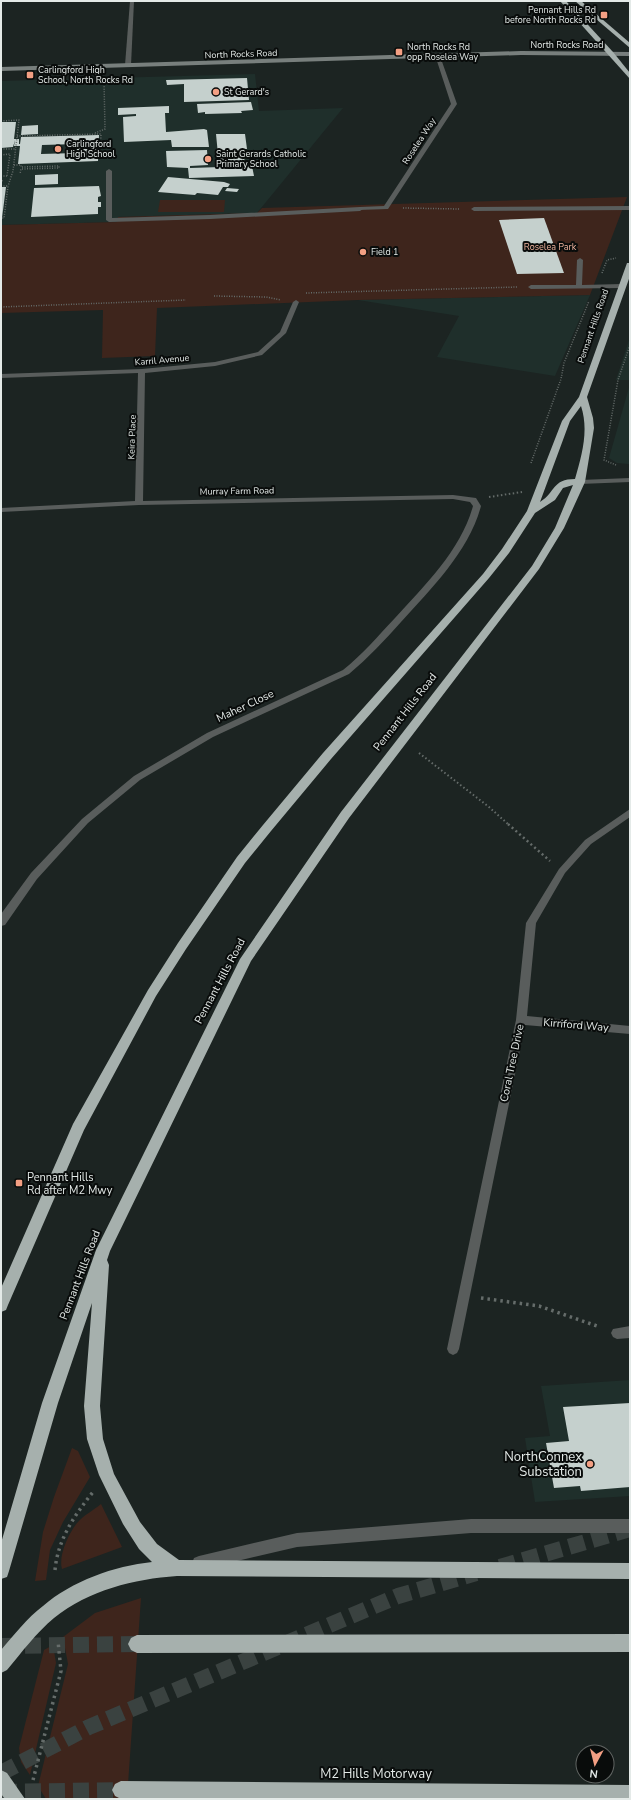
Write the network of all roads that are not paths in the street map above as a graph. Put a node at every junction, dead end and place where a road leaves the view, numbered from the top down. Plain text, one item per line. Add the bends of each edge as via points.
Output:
1 (132, 1) edge
2 (563, 1) edge
3 (578, 1) edge
4 (630, 46) edge
5 (630, 54) edge
6 (437, 56) junction
7 (613, 56) junction
8 (630, 58) edge
9 (128, 65) junction
10 (1, 69) edge
11 (630, 77) edge
12 (108, 171) road end
13 (630, 208) edge
14 (474, 209) road end
15 (580, 260) dead end
16 (630, 265) edge
17 (579, 286) junction
18 (622, 286) junction
19 (531, 287) road end
20 (296, 302) road end
21 (142, 371) junction
22 (1, 376) edge
23 (583, 397) junction
24 (630, 480) edge
25 (580, 482) junction
26 (473, 500) joint
27 (139, 503) junction
28 (1, 510) edge
29 (532, 511) junction
30 (630, 812) edge
31 (1, 922) edge
32 (522, 1020) junction
33 (630, 1030) edge
34 (103, 1250) junction
35 (1, 1304) edge
36 (630, 1332) edge
37 (617, 1333) road end
38 (453, 1348) dead end
39 (630, 1526) edge
40 (2, 1565) edge
41 (177, 1568) junction
42 (630, 1571) edge
43 (630, 1643) edge
44 (136, 1644) tunnel mouth
45 (1, 1664) edge
46 (1, 1779) edge
47 (121, 1790) tunnel mouth
48 (630, 1794) edge
49 (16, 1799) edge

1 - 9 street
2 - 7 highway
3 - 4 highway
5 - 7 street, North Rocks Road
6 - 7 street, North Rocks Road
6 - 9 street, North Rocks Road
6 - 12 street, Roselea Way via 454,104 386,208 109,220
7 - 8 street, North Rocks Road
7 - 11 highway
9 - 10 street, North Rocks Road
13 - 14 street
15 - 17 street
16 - 18 highway, Pennant Hills Road
17 - 18 street
17 - 19 street
18 - 23 highway, Pennant Hills Road
20 - 21 street, Karril Avenue via 283,332 260,354 215,364
21 - 22 street, Karril Avenue
21 - 27 street, Keira Place
23 - 25 highway, Pennant Hills Road via 590,424
23 - 29 highway, Pennant Hills Road via 566,421
24 - 25 street
25 - 29 highway via 568,482 560,486 552,498
25 - 34 highway, Pennant Hills Road via 568,514 536,567 350,808 246,959
26 - 27 street, Murray Farm Road via 453,497
26 - 31 street, Maher Close via 477,511 463,540 436,577 361,660 346,672 210,735 137,778 84,821 34,876
27 - 28 street, Murray Farm Road
29 - 35 highway, Pennant Hills Road via 486,576 327,756 241,860 182,946 152,993 78,1128
30 - 32 street, Coral Tree Drive via 588,842 562,871 531,923
32 - 33 street, Kirriford Way
32 - 38 street, Coral Tree Drive
34 - 40 highway, Pennant Hills Road via 50,1404
34 - 41 highway via 91,1406 97,1448 110,1483 136,1532 145,1545
36 - 37 street
39 - 41 street via 471,1526 298,1540
41 - 42 highway
41 - 45 highway via 134,1571 90,1587 56,1606 23,1636
43 - 44 highway
46 - 49 highway
47 - 48 highway, M2 Hills Motorway

